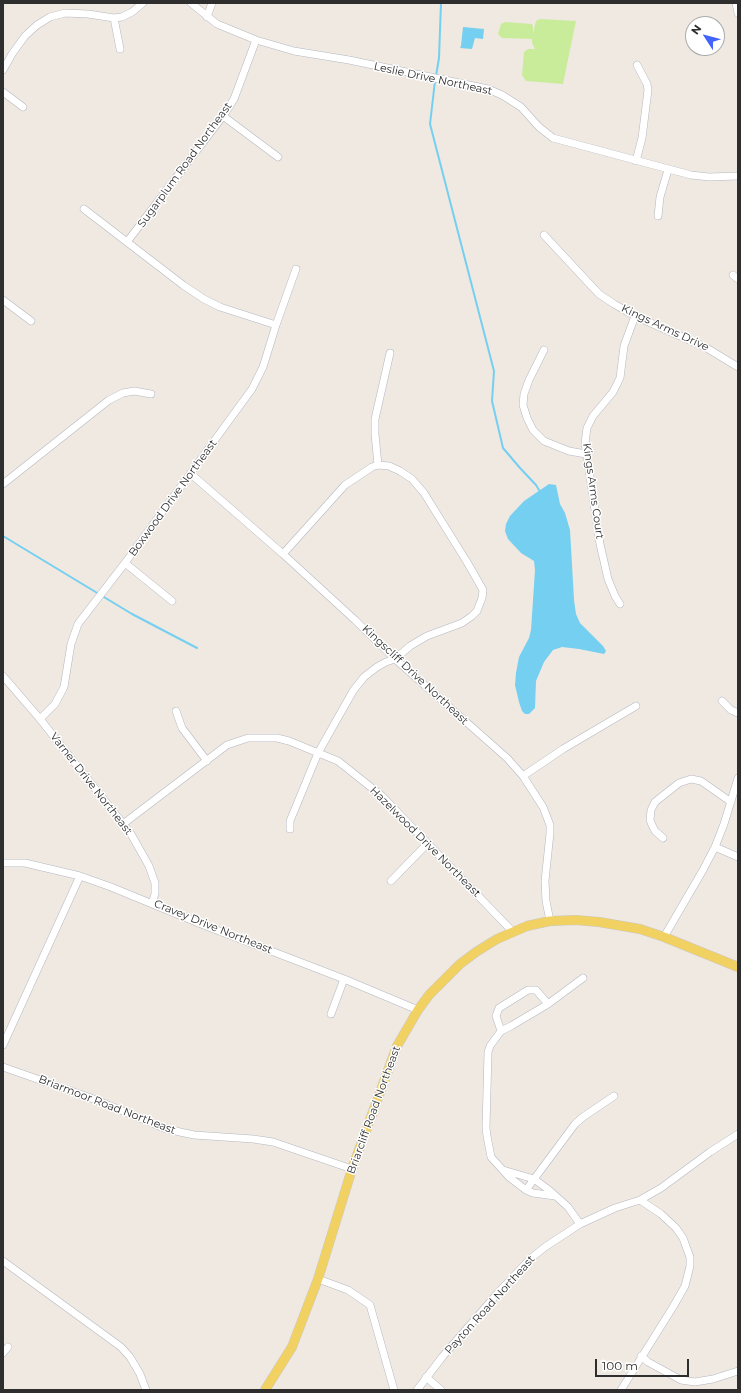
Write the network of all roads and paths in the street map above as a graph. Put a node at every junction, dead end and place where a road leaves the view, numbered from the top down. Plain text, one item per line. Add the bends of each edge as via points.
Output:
1 (143, 3) edge
2 (192, 3) edge
3 (212, 3) edge
4 (736, 3) edge
5 (738, 13) edge
6 (207, 17) junction
7 (114, 18) junction
8 (256, 40) junction
9 (120, 49) dead end
10 (637, 65) dead end
11 (3, 70) edge
12 (3, 92) edge
13 (24, 107) dead end
14 (223, 116) junction
15 (278, 157) dead end
16 (636, 161) junction
17 (668, 170) junction
18 (738, 176) edge
19 (84, 209) dead end
20 (658, 216) dead end
21 (544, 235) dead end
22 (128, 242) junction
23 (296, 269) dead end
24 (3, 300) edge
25 (635, 316) junction
26 (31, 321) dead end
27 (276, 325) junction
28 (544, 350) dead end
29 (390, 354) dead end
30 (738, 367) edge
31 (151, 394) dead end
32 (586, 454) junction
33 (378, 465) junction
34 (191, 474) junction
35 (3, 484) edge
36 (283, 554) junction
37 (125, 563) junction
38 (172, 602) dead end
39 (620, 604) dead end
40 (395, 659) junction
41 (3, 676) edge
42 (722, 701) dead end
43 (636, 706) dead end
44 (176, 711) dead end
45 (738, 713) edge
46 (40, 719) junction
47 (318, 753) junction
48 (207, 761) junction
49 (523, 776) junction
50 (738, 778) edge
51 (731, 802) junction
52 (123, 824) junction
53 (290, 829) dead end
54 (663, 838) dead end
55 (428, 843) junction
56 (715, 847) junction
57 (738, 857) edge
58 (3, 863) edge
59 (80, 876) junction
60 (391, 881) dead end
61 (152, 903) junction
62 (550, 921) junction
63 (513, 932) junction
64 (664, 937) junction
65 (738, 967) edge
66 (583, 978) dead end
67 (344, 979) junction
68 (548, 1004) junction
69 (418, 1010) junction
70 (331, 1014) dead end
71 (501, 1031) junction
72 (3, 1045) edge
73 (3, 1066) edge
74 (614, 1096) dead end
75 (738, 1134) edge
76 (352, 1169) junction
77 (503, 1170) junction
78 (534, 1179) junction
79 (526, 1190) junction
80 (555, 1196) junction
81 (640, 1200) junction
82 (580, 1224) junction
83 (3, 1261) edge
84 (318, 1279) junction
85 (8, 1347) dead end
86 (3, 1354) edge
87 (641, 1356) junction
88 (738, 1371) edge
89 (426, 1377) junction
90 (146, 1390) edge
91 (264, 1390) edge
92 (394, 1390) edge
93 (417, 1390) edge
94 (442, 1390) edge
95 (621, 1390) edge

1 - 7 street via 132,12
2 - 6 street, Leslie Drive Northeast
3 - 6 street
4 - 5 street
6 - 8 street, Leslie Drive Northeast via 230,31
7 - 9 street
7 - 11 street via 72,13 50,17 25,36
8 - 14 street, Sugarplum Road Northeast via 239,89
8 - 16 street, Leslie Drive Northeast via 488,90 513,101 553,138
10 - 16 street via 648,90 642,138
12 - 13 street
14 - 15 street
14 - 22 street, Sugarplum Road Northeast
16 - 17 street, Leslie Drive Northeast
17 - 18 street, Leslie Drive Northeast via 709,177
17 - 20 street via 660,197
19 - 22 street
21 - 25 street, Kings Arms Drive via 599,294
22 - 27 street via 204,299 220,307
23 - 27 street, Boxwood Drive Northeast
24 - 26 street
25 - 30 street, Kings Arms Drive via 705,347
25 - 32 street, Kings Arms Court via 624,346 620,378 587,428
27 - 34 street, Boxwood Drive Northeast via 263,367 252,389
28 - 32 street via 524,394 523,405 527,418 533,430 544,441 569,451
29 - 33 street via 375,419
31 - 35 street via 134,391 110,400
32 - 39 street, Kings Arms Court via 608,580
33 - 36 street via 345,485
33 - 40 street via 400,471 412,479 424,493 468,562 482,590 477,611 472,616 427,636
34 - 36 street, Kingscliff Drive Northeast
34 - 37 street, Boxwood Drive Northeast
36 - 40 street, Kingscliff Drive Northeast
37 - 38 street
37 - 46 street, Boxwood Drive Northeast via 78,624 71,644 64,687 56,704
40 - 47 street via 377,667 364,677 353,691
40 - 49 street, Kingscliff Drive Northeast via 507,758
41 - 46 street, Varner Drive Northeast
42 - 45 street
43 - 49 street
44 - 48 street via 182,728
46 - 52 street, Varner Drive Northeast
47 - 48 street, Hazelwood Drive Northeast via 277,738 248,738 227,746
47 - 53 street via 290,821
47 - 55 street, Hazelwood Drive Northeast via 338,761 382,796
48 - 52 street, Hazelwood Drive Northeast
49 - 62 street, Kingscliff Drive Northeast via 543,807 550,825 545,881
50 - 51 street
51 - 54 street via 691,777 679,783 655,802 651,810 652,825
51 - 56 street
52 - 61 street, Varner Drive Northeast via 149,866 155,884
55 - 60 street
55 - 63 street, Hazelwood Drive Northeast
56 - 57 street
56 - 64 street
58 - 59 street, Cravey Drive Northeast via 25,862
59 - 61 street, Cravey Drive Northeast
59 - 72 street
61 - 67 street, Cravey Drive Northeast
62 - 63 main road, Briarcliff Road Northeast
62 - 64 main road, Briarcliff Road Northeast via 599,922 640,929
63 - 69 main road, Briarcliff Road Northeast via 497,939 460,964
64 - 65 main road, Briarcliff Road Northeast
66 - 68 street
67 - 69 street, Cravey Drive Northeast
67 - 70 street
68 - 71 street
68 - 71 street via 536,990 528,990 499,1008 496,1016
69 - 76 main road, Briarcliff Road Northeast via 397,1046
71 - 77 street via 488,1052 486,1136 492,1156
73 - 76 street, Briarmoor Road Northeast via 164,1128 194,1135 273,1142
74 - 78 street via 575,1124
75 - 81 street, Payton Road Northeast
76 - 84 main road, Briarcliff Road Northeast
77 - 78 street
77 - 79 street via 508,1177
78 - 79 street
78 - 80 street
79 - 80 street
80 - 82 street via 568,1207
81 - 82 street, Payton Road Northeast
81 - 87 street via 676,1228 690,1257 685,1286
82 - 89 street, Payton Road Northeast via 559,1236 530,1259
83 - 90 street via 121,1347 140,1374
84 - 91 main road, Briarcliff Road Northeast via 292,1346
84 - 92 street via 348,1290 370,1305
85 - 86 street
87 - 88 street via 681,1380 695,1382
87 - 95 street
89 - 93 street, Payton Road Northeast
89 - 94 street

